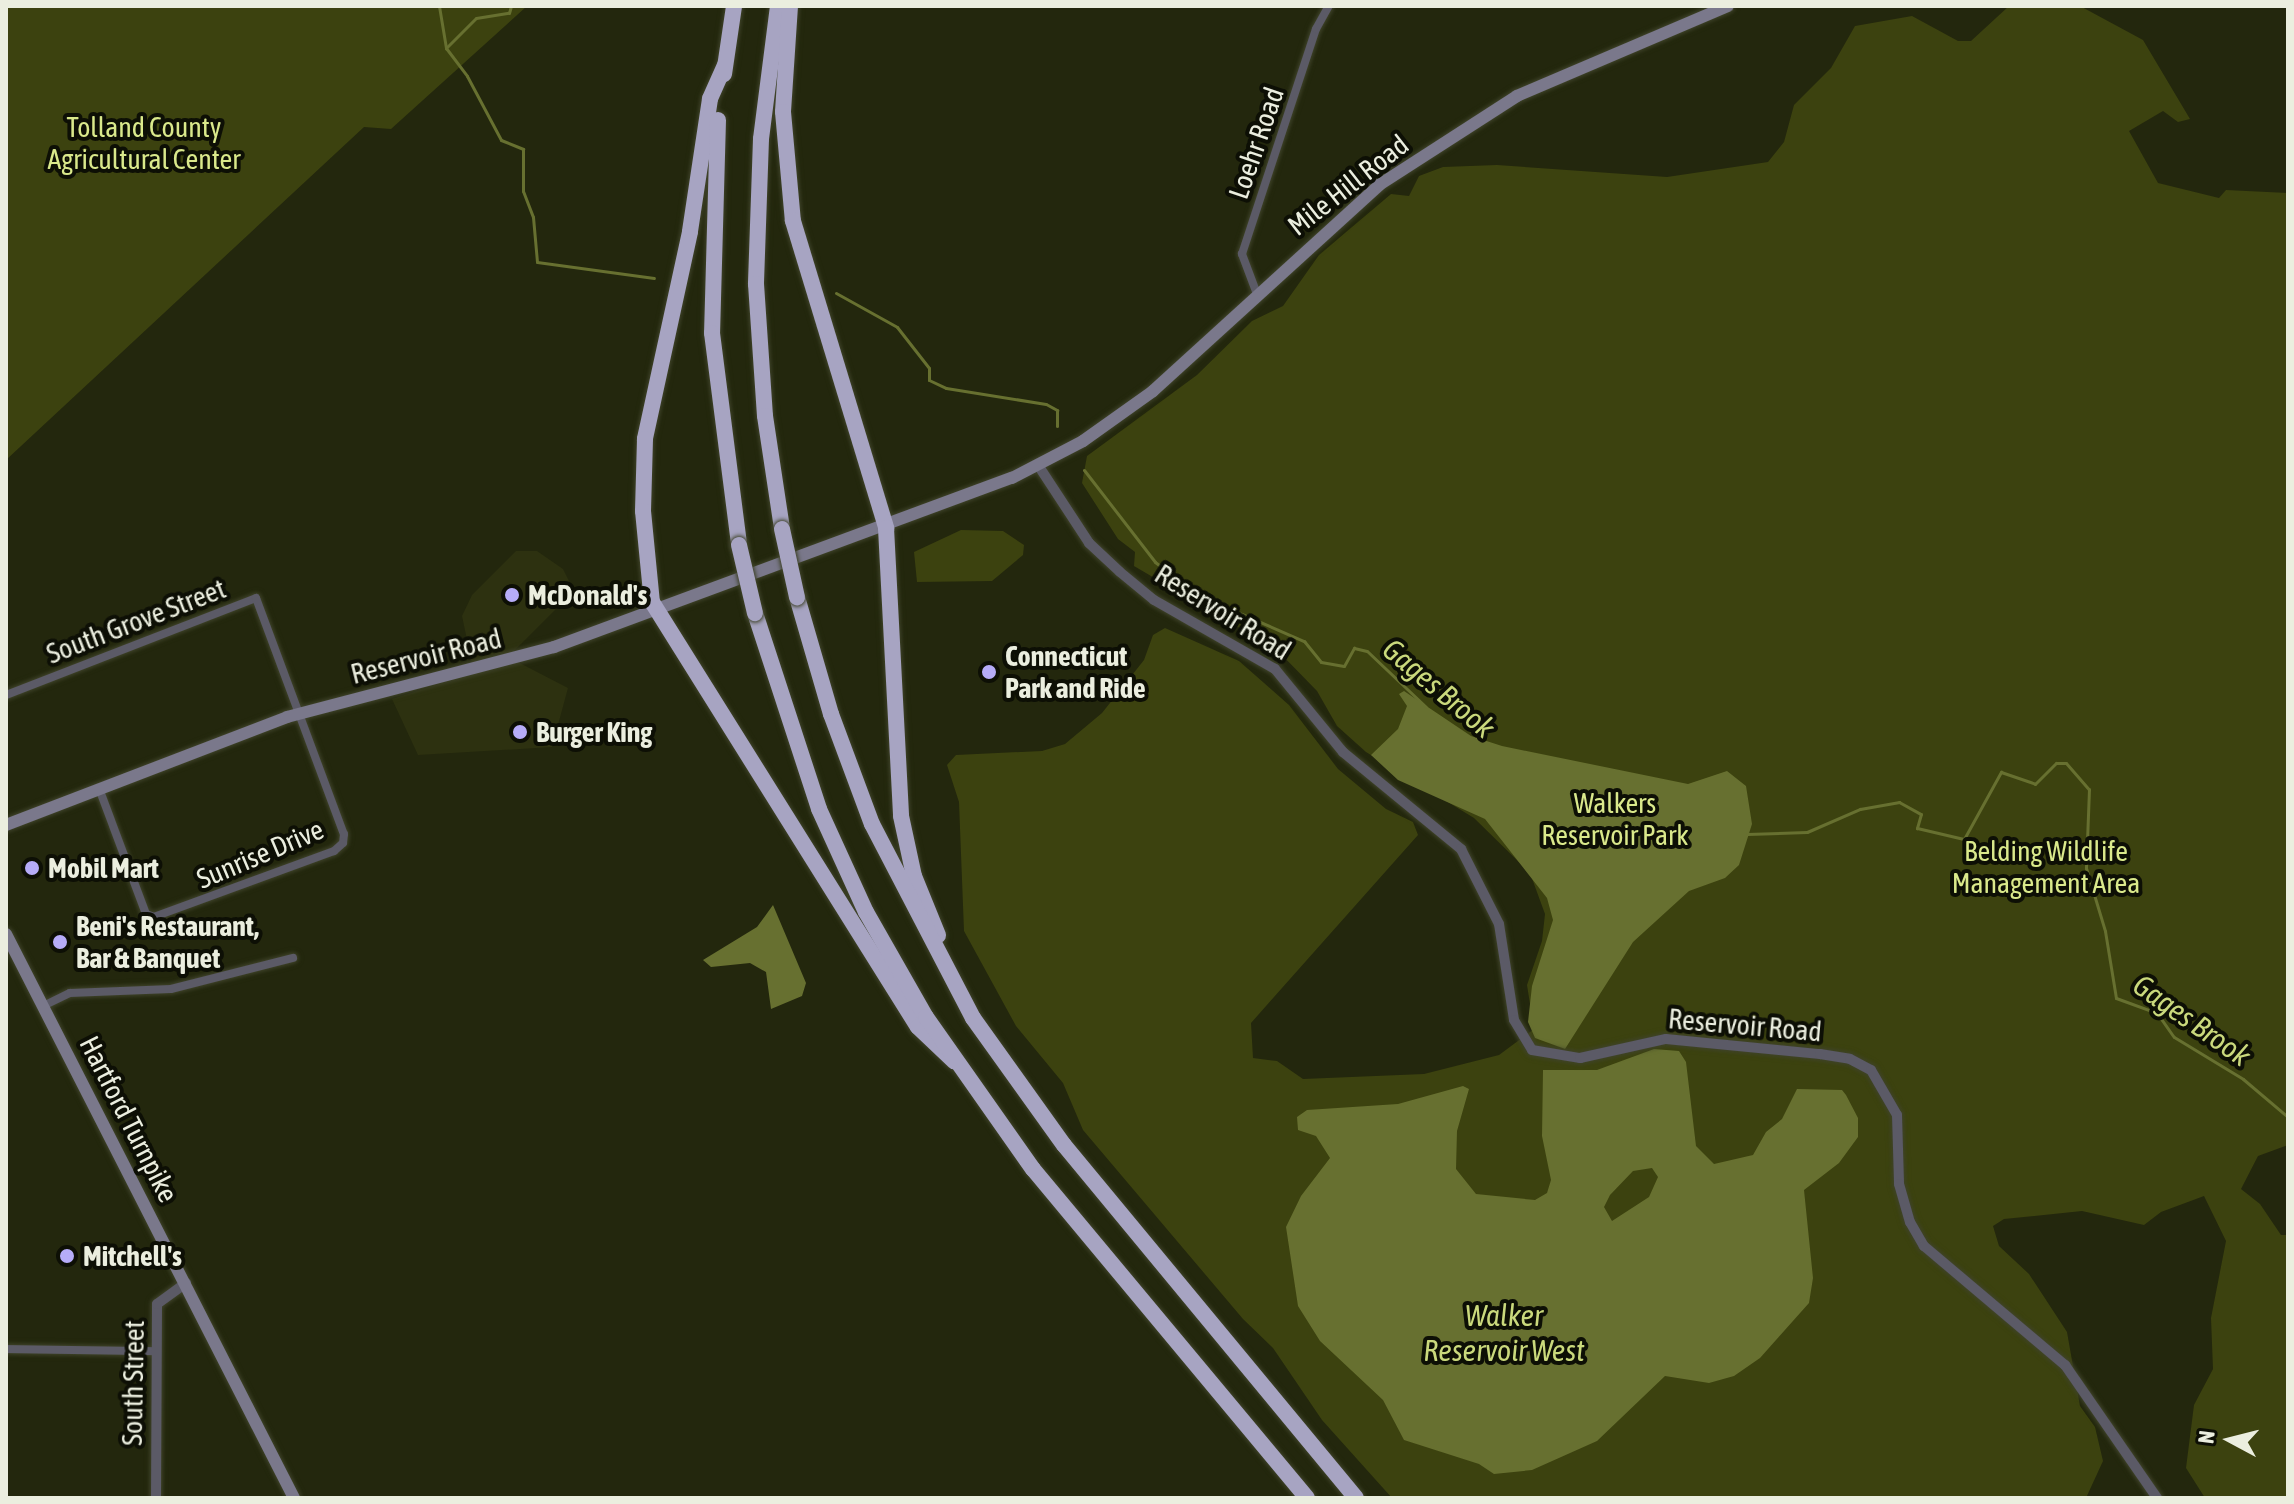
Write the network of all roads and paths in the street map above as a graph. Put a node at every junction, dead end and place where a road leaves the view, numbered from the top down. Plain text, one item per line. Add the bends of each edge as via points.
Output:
1 (734, 6) edge
2 (778, 6) edge
3 (790, 6) edge
4 (1329, 6) edge
5 (1728, 6) edge
6 (725, 65) junction
7 (1257, 294) junction
8 (1038, 465) junction
9 (886, 528) junction
10 (655, 611) junction
11 (6, 695) edge
12 (301, 713) junction
13 (99, 787) junction
14 (6, 825) edge
15 (6, 934) edge
16 (293, 958) dead end
17 (948, 975) junction
18 (43, 1006) junction
19 (954, 1061) junction
20 (186, 1283) junction
21 (6, 1349) edge
22 (155, 1351) junction
23 (156, 1498) edge
24 (294, 1498) edge
25 (1307, 1498) edge
26 (1356, 1498) edge
27 (2157, 1498) edge

1 - 6 highway
2 - 17 highway, bridge via 762,128 756,284 764,404 782,529 797,597 860,794
3 - 9 highway via 783,112 793,221
4 - 7 street, Loehr Road via 1316,29 1242,254
5 - 7 main road, Mile Hill Road via 1564,73 1473,123 1350,207
6 - 10 highway via 710,99 690,232 645,439 643,511
6 - 19 highway, bridge via 713,188 712,333 739,545 796,748 837,851 887,951
7 - 8 main road, Mile Hill Road via 1153,391
8 - 9 main road, Reservoir Road
8 - 27 street, Reservoir Road via 1089,543 1120,572 1163,606 1275,669 1343,752 1461,849 1499,924 1514,1020 1532,1050 1580,1058 1666,1039 1820,1054 1850,1059 1871,1070 1897,1115 1899,1184 1910,1222 1924,1246 2065,1365
9 - 10 main road, Reservoir Road
9 - 17 highway via 901,816 914,876 944,948
10 - 12 main road, Reservoir Road via 517,659
10 - 19 highway via 918,1027
11 - 12 street, South Grove Street via 256,598
12 - 13 main road, Reservoir Road
12 - 13 street, Sunrise Drive via 343,843 165,917 146,914
13 - 14 main road, Reservoir Road
15 - 18 main road, Hartford Turnpike
16 - 18 street via 171,989 70,993
17 - 26 highway via 1006,1068 1064,1145
18 - 20 main road, Hartford Turnpike
19 - 25 highway via 1041,1179
20 - 22 street, South Street via 157,1304
20 - 24 main road, Hartford Turnpike
21 - 22 street
22 - 23 street, South Street

